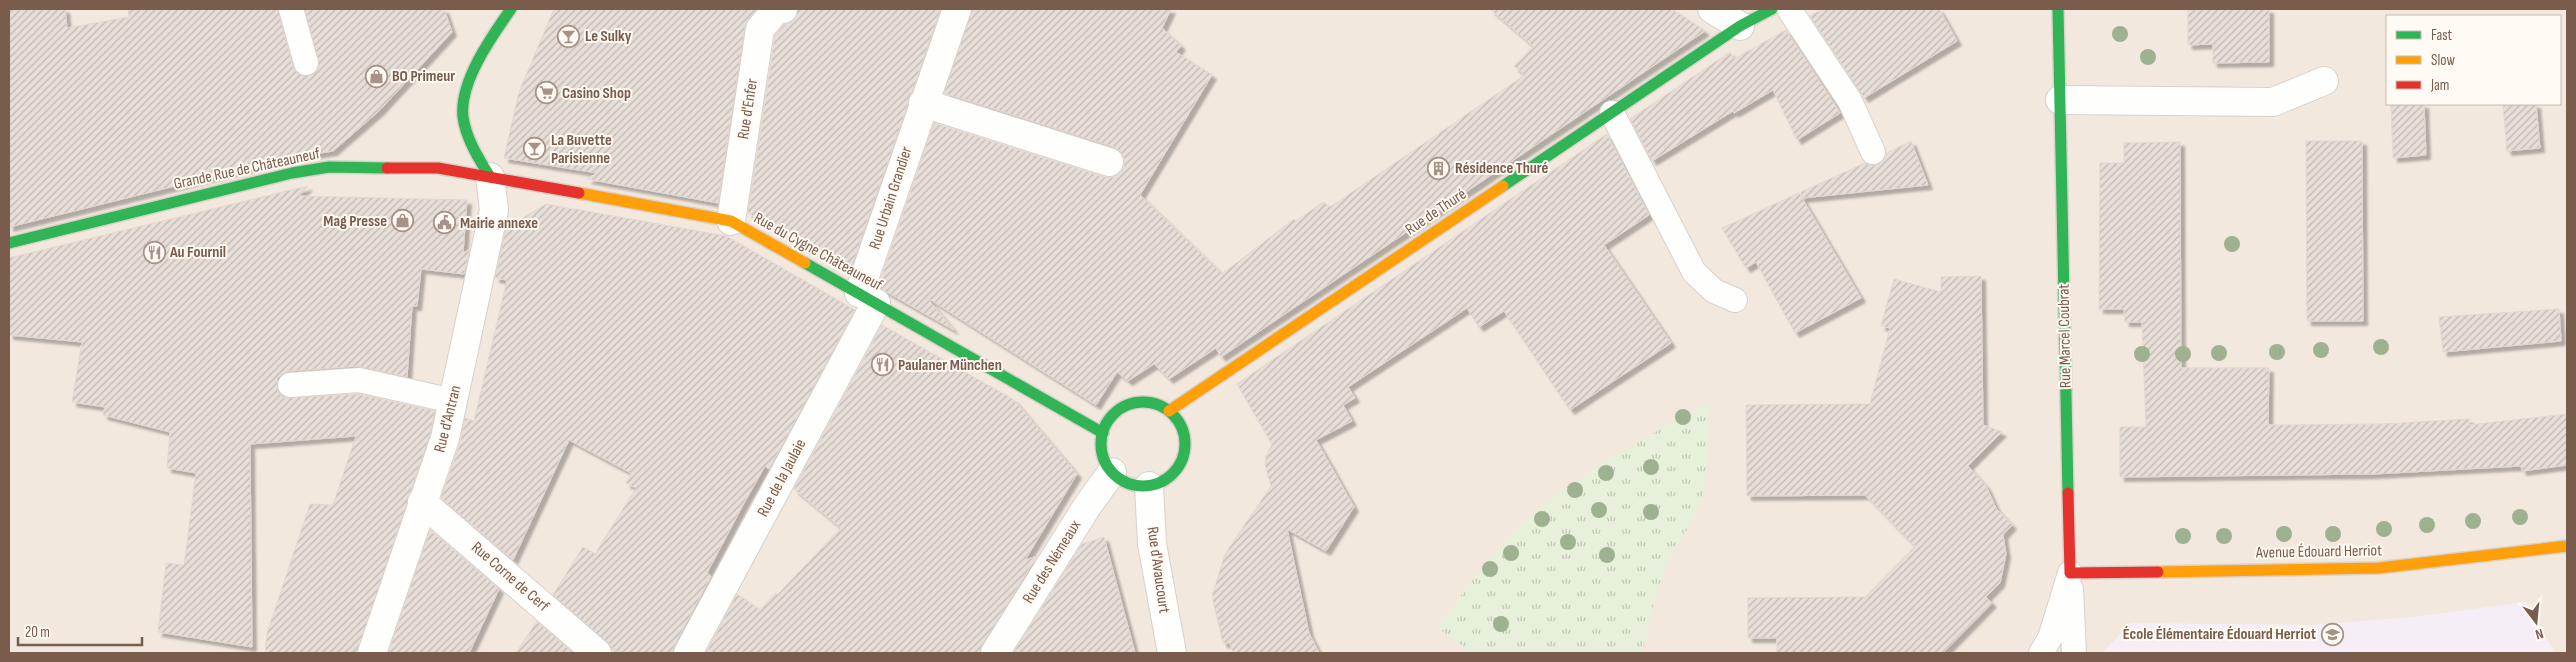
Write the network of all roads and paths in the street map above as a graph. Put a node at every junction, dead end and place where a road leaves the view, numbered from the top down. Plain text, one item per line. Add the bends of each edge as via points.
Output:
1 (291, 9) edge
2 (511, 9) edge
3 (783, 9) edge
4 (957, 9) edge
5 (1712, 9) edge
6 (1772, 9) edge
7 (1789, 9) edge
8 (2058, 9) edge
9 (1740, 26) junction
10 (306, 63) dead end
11 (2324, 81) dead end
12 (2060, 100) junction
13 (923, 103) junction
14 (1612, 113) junction
15 (1873, 152) dead end
16 (1109, 162) dead end
17 (490, 177) junction
18 (731, 221) junction
19 (9, 243) edge
20 (868, 298) junction
21 (1735, 300) dead end
22 (290, 385) dead end
23 (453, 401) junction
24 (1169, 411) junction
25 (1103, 433) junction
26 (1112, 472) junction
27 (1149, 486) junction
28 (422, 502) junction
29 (2567, 546) edge
30 (2070, 573) junction
31 (372, 653) edge
32 (597, 653) edge
33 (688, 653) edge
34 (995, 653) edge
35 (1172, 653) edge
36 (2041, 653) edge
37 (2074, 653) edge

1 - 10 lane
2 - 17 main road via 493,35 467,85 462,115 472,146
3 - 18 street, Rue d'Enfer via 776,10 760,29
4 - 13 street, Rue Urbain Grandier
5 - 9 street
6 - 9 main road, Rue de Thuré
7 - 15 lane via 1850,102
8 - 12 main road, Rue Marcel Coubrat
9 - 14 main road, Rue de Thuré
11 - 12 street via 2273,102
12 - 30 main road, Rue Marcel Coubrat
13 - 16 street
13 - 20 street, Rue Urbain Grandier
14 - 21 lane via 1694,272 1714,292
14 - 24 main road, Rue de Thuré
17 - 18 main road, Rue du Cygne Châteauneuf
17 - 19 main road, Grande Rue de Châteauneuf via 438,168 329,167 239,185
17 - 23 street, Rue d'Antran via 494,210
18 - 20 main road, Rue du Cygne Châteauneuf
20 - 25 main road, Rue du Cygne Châteauneuf
20 - 33 street, Rue de la Jaulaie
22 - 23 lane via 359,380
23 - 28 street, Rue d'Antran via 445,438
24 - 25 main road via 1157,404 1130,404 1113,416
24 - 27 main road via 1179,421 1185,448 1174,473
25 - 26 main road via 1101,447
26 - 27 main road via 1135,485
26 - 34 street, Rue des Némeaux
27 - 35 street, Rue d'Avaucourt via 1152,544
28 - 31 street, Rue d'Antran
28 - 32 street, Rue Corne de Cerf
29 - 30 main road, Avenue Édouard Herriot via 2379,568
30 - 36 lane, Rue Marcel Coubrat via 2050,638
30 - 37 lane, Rue Marcel Coubrat

